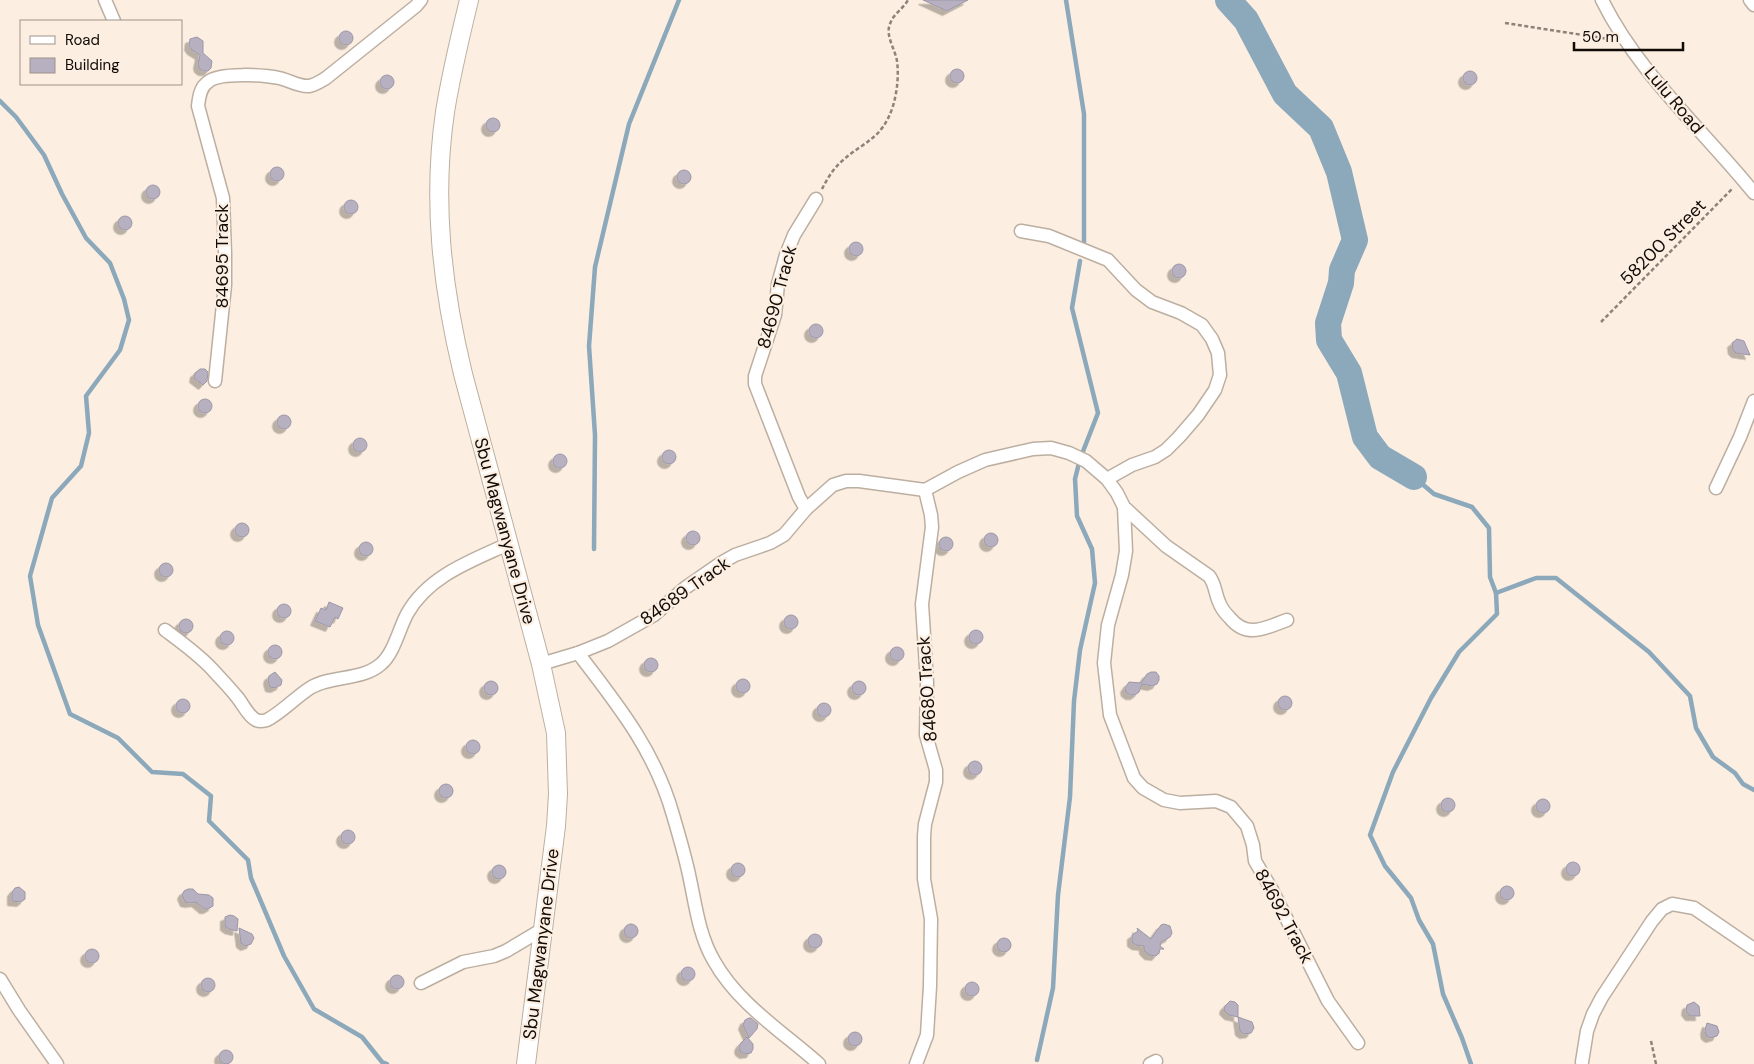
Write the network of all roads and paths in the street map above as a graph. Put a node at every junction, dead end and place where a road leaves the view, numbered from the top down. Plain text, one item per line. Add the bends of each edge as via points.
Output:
1 (105, 0) edge
2 (421, 0) edge
3 (469, 0) edge
4 (908, 0) edge
5 (1602, 0) edge
6 (1750, 0) edge
7 (1754, 5) edge
8 (114, 20) edge
9 (1505, 23) dead end
10 (1625, 41) junction
11 (1742, 179) junction
12 (1754, 194) edge
13 (816, 199) joint
14 (1020, 231) dead end
15 (1601, 322) dead end
16 (215, 381) dead end
17 (1754, 401) edge
18 (1107, 478) junction
19 (1716, 488) dead end
20 (925, 490) junction
21 (1124, 507) junction
22 (806, 509) junction
23 (508, 544) junction
24 (1287, 620) dead end
25 (165, 630) dead end
26 (578, 653) junction
27 (541, 664) junction
28 (543, 929) junction
29 (1754, 949) edge
30 (0, 980) edge
31 (421, 983) dead end
32 (1651, 1041) dead end
33 (1358, 1043) dead end
34 (1582, 1062) dead end
35 (57, 1064) edge
36 (526, 1064) edge
37 (819, 1064) edge
38 (916, 1064) edge
39 (1656, 1064) edge

1 - 8 street
2 - 16 street, 84695 Track via 326,78 312,85 302,86 282,78 261,75 218,78 208,81 203,88 198,106 223,198 226,254
3 - 23 main road, Sbu Magwanyane Drive via 445,113 440,236 453,331
4 - 13 path via 888,26 897,60 898,80 892,107 882,129 841,162
5 - 10 street, Lulu Road
6 - 7 street
9 - 10 path
10 - 11 street, Lulu Road
11 - 12 street, Lulu Road
11 - 15 path, 58200 Street
13 - 22 street, 84690 Track via 786,255 778,284 775,314 755,376 756,392
14 - 18 street via 1049,236 1108,260 1152,302 1202,325 1218,353 1220,375 1215,390 1179,437 1166,450
17 - 19 street
18 - 20 street via 1070,453 1051,448 1033,449 985,460
18 - 21 street
20 - 22 street, 84689 Track via 846,481 833,486
20 - 38 street, 84680 Track via 932,527 922,604 927,683 926,736 935,764 936,782 924,836 924,879 931,919 928,1035
21 - 24 street via 1166,546 1213,580 1220,604 1241,629 1265,628
21 - 33 street, 84692 Track via 1126,551 1108,625 1104,663 1110,715 1134,778 1164,800 1180,803 1216,801 1231,807 1240,816 1247,826 1255,861 1328,1001
22 - 26 street, 84689 Track via 794,525 770,544 721,562 654,615 608,641
23 - 25 street via 438,579 408,613 390,652 380,665 365,673 316,684 262,721 250,715 199,656
23 - 27 main road, Sbu Magwanyane Drive
26 - 27 street, 84689 Track
26 - 37 street via 616,702 656,766 687,866 701,931 714,961 746,1001
27 - 28 main road, Sbu Magwanyane Drive via 556,733 558,794
28 - 31 street via 506,951 463,962
28 - 36 main road, Sbu Magwanyane Drive
29 - 34 street via 1694,908 1672,904 1662,909 1593,1014
30 - 35 street
32 - 39 path

